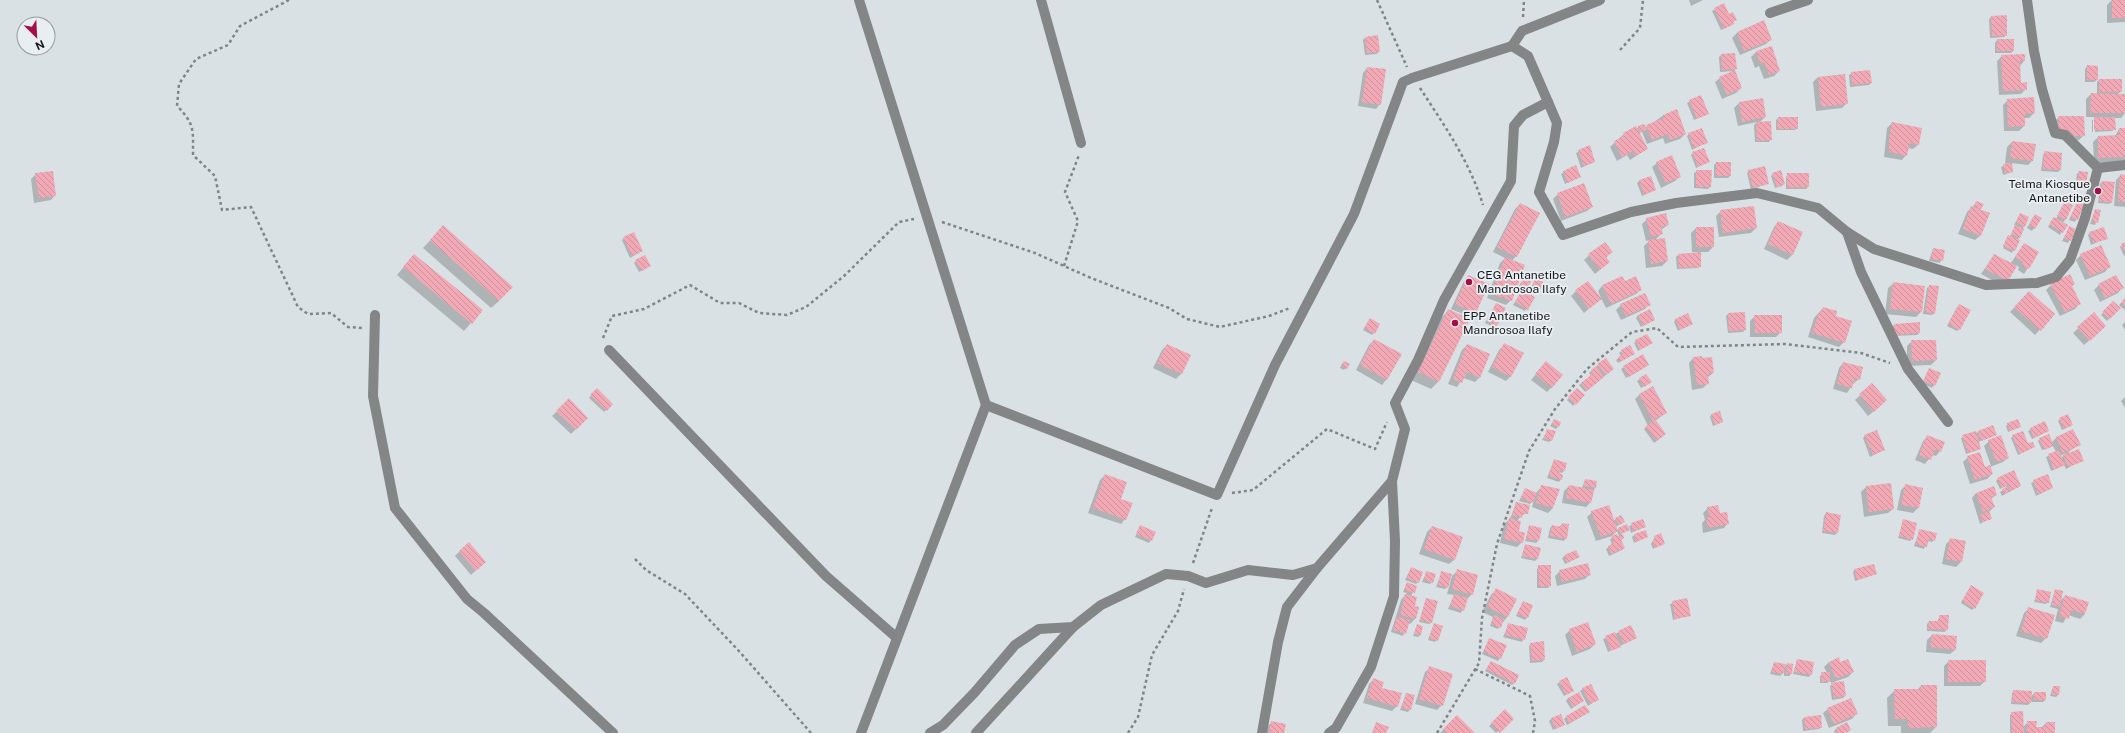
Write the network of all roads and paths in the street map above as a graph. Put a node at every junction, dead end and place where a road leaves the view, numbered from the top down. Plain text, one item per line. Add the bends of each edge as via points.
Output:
1 (289, 0) edge
2 (858, 0) edge
3 (1041, 0) edge
4 (1378, 0) edge
5 (1600, 0) edge
6 (1643, 0) edge
7 (1808, 0) edge
8 (2027, 0) edge
9 (1770, 13) dead end
10 (1512, 46) junction
11 (1620, 50) dead end
12 (1412, 78) junction
13 (1548, 102) junction
14 (1081, 143) joint
15 (2125, 165) edge
16 (2098, 168) junction
17 (1488, 222) junction
18 (1847, 232) junction
19 (1064, 266) dead end
20 (375, 315) dead end
21 (374, 330) junction
22 (608, 350) dead end
23 (1908, 369) junction
24 (1395, 403) junction
25 (986, 405) junction
26 (1948, 422) dead end
27 (1392, 481) junction
28 (1217, 495) junction
29 (635, 559) dead end
30 (1316, 568) junction
31 (1188, 576) junction
32 (1073, 627) junction
33 (897, 638) junction
34 (1476, 669) junction
35 (613, 733) edge
36 (811, 733) edge
37 (861, 733) edge
38 (930, 733) edge
39 (976, 733) edge
40 (1128, 733) edge
41 (1262, 733) edge
42 (1329, 733) edge
43 (1437, 733) edge
44 (1533, 733) edge

1 - 21 path via 240,26 228,45 196,59 179,84 177,106 190,119 193,155 215,176 222,210 251,207 298,307 308,314 331,314 348,327
2 - 25 street
3 - 14 street
4 - 12 path
5 - 10 street via 1522,31
6 - 11 path via 1640,28
7 - 9 street
8 - 16 street via 2038,74 2055,133 2065,135
10 - 12 street
10 - 13 street via 1528,56
12 - 17 path via 1448,132 1477,185
12 - 28 street via 1403,82 1354,214 1275,365
13 - 17 street via 1523,115 1514,126 1511,181
13 - 18 street via 1557,123 1539,192 1563,235 1631,212 1676,203 1757,193 1818,208
14 - 19 path via 1065,192 1078,221
15 - 16 street
16 - 18 street via 2086,218 2070,260 2056,277 2037,283 1986,285 1874,249
17 - 24 street via 1444,300 1418,360
18 - 23 street via 1861,272
20 - 21 street
21 - 35 street via 373,396 395,508 466,599
22 - 33 street via 826,576
23 - 26 street
23 - 34 path via 1860,353 1785,344 1678,347 1657,328 1632,332 1587,369 1555,409 1529,451 1497,544 1482,618 1479,664
24 - 27 street via 1405,429
24 - 28 path via 1375,449 1327,429 1253,490
25 - 28 street
25 - 33 street
27 - 30 street
27 - 42 street via 1394,596 1371,667 1336,728
28 - 31 path
29 - 36 path via 646,570 685,594
30 - 31 street via 1293,575 1248,570 1206,583
30 - 41 street via 1287,607 1278,642
31 - 32 street via 1166,574 1101,605
31 - 40 path via 1178,611 1152,655 1138,717
32 - 38 street via 1039,629 1015,645 975,692 943,725
32 - 39 street
33 - 37 street
34 - 43 path
34 - 44 path via 1530,696 1536,721

